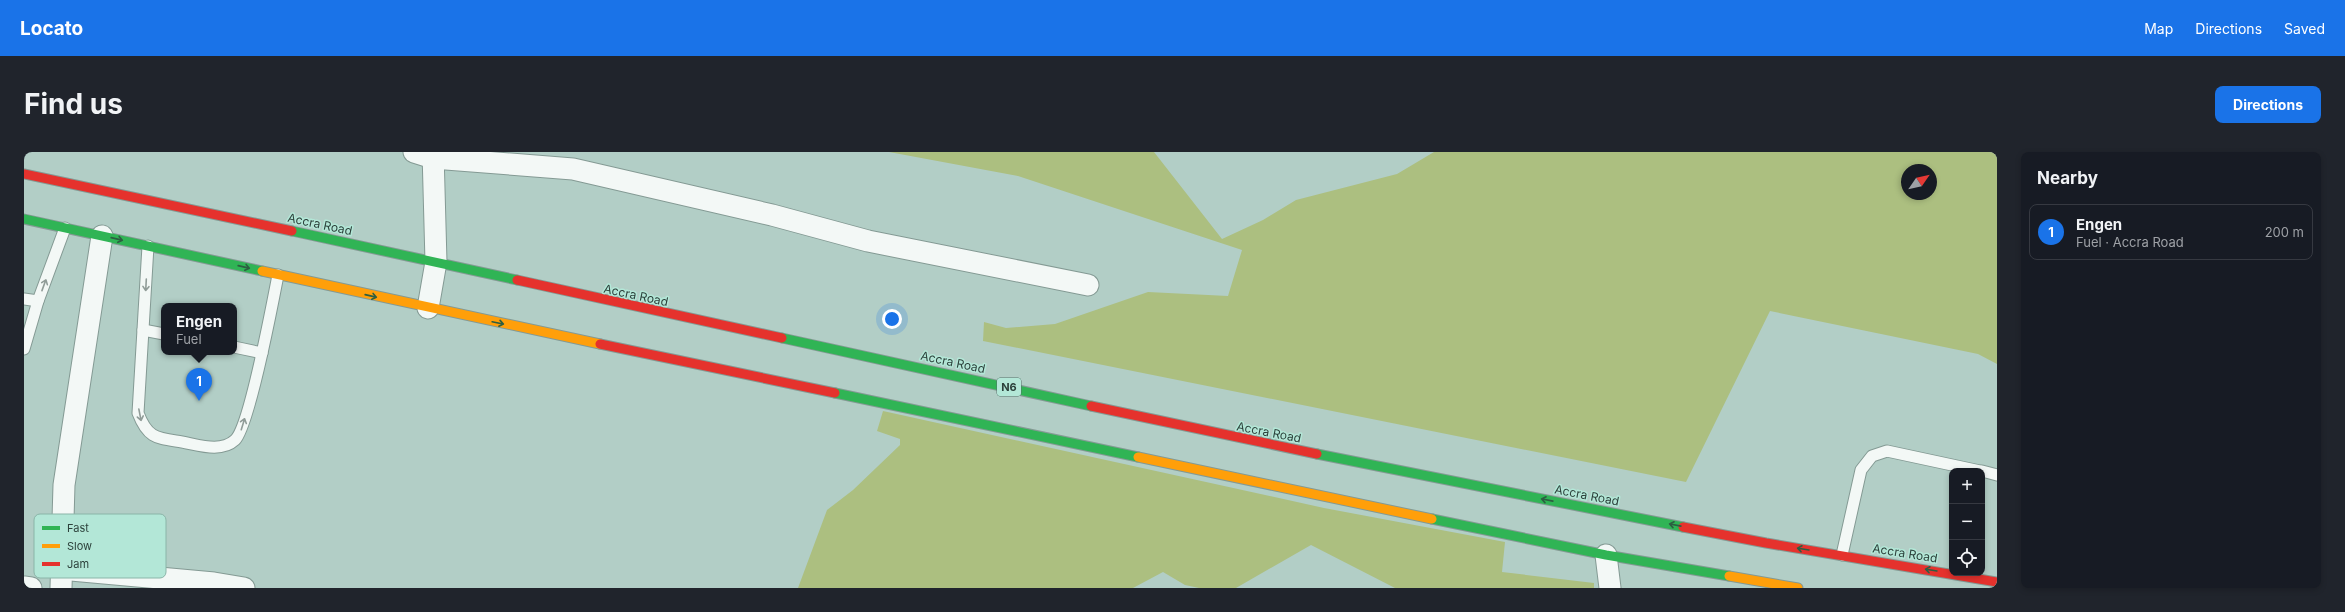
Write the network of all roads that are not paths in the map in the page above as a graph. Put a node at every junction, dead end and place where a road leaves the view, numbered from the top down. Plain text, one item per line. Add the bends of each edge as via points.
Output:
1 (427, 154) edge
2 (24, 174) edge
3 (24, 219) edge
4 (65, 228) junction
5 (102, 236) junction
6 (148, 246) junction
7 (436, 262) junction
8 (278, 275) junction
9 (1088, 285) dead end
10 (24, 299) edge
11 (38, 301) junction
12 (428, 308) junction
13 (143, 330) junction
14 (161, 333) edge
15 (24, 349) edge
16 (237, 349) edge
17 (262, 353) junction
18 (1967, 468) edge
19 (1985, 472) edge
20 (1997, 474) edge
21 (63, 514) edge
22 (1606, 555) junction
23 (1842, 555) junction
24 (60, 579) edge
25 (1997, 582) edge
26 (24, 587) edge
27 (31, 588) edge
28 (244, 588) edge
29 (1610, 588) edge
30 (1798, 588) edge

1 - 7 street
1 - 9 street via 573,169 772,215 868,241
2 - 7 highway, Accra Road / N6
3 - 4 highway
4 - 5 highway
11 -> 4 lane
5 -> 6 highway
5 - 21 street via 64,485
6 -> 8 highway
6 -> 13 lane
7 - 12 street
23 -> 7 highway, Accra Road / N6 via 1758,541 1222,435
8 -> 12 highway
8 - 17 lane
10 - 11 lane
11 - 15 lane
12 -> 22 highway
13 - 14 lane
13 -> 17 lane via 138,413 144,428 154,437 217,448 235,440 242,429
16 - 17 lane
18 - 23 lane via 1887,451 1872,456 1861,470
19 - 20 lane
22 - 29 street
22 - 30 highway
25 -> 23 highway, Accra Road / N6
24 - 28 street via 214,583
26 - 27 street

